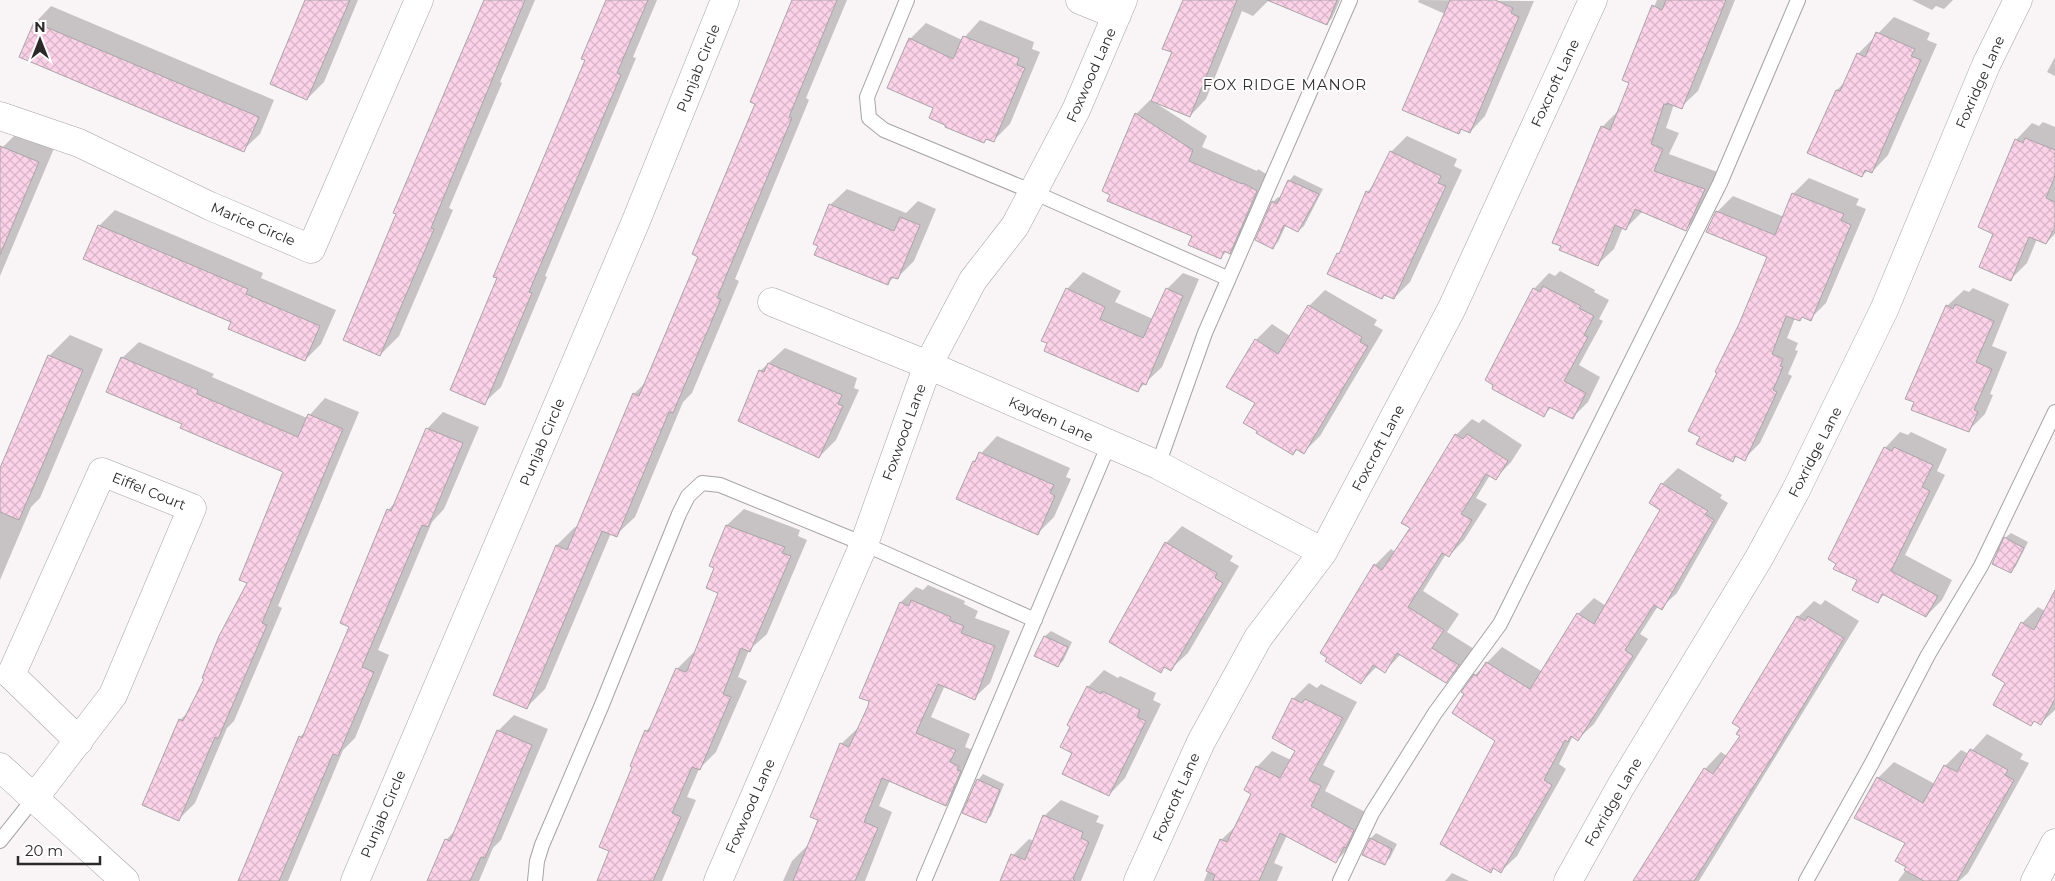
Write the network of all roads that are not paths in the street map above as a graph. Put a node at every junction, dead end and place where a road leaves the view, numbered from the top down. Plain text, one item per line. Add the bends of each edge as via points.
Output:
1 (419, 0) edge
2 (725, 0) edge
3 (907, 0) edge
4 (1080, 0) edge
5 (1350, 0) edge
6 (1593, 0) edge
7 (1798, 0) edge
8 (2018, 0) edge
9 (1120, 8) edge
10 (0, 116) edge
11 (1033, 192) junction
12 (1228, 278) junction
13 (772, 302) dead end
14 (928, 365) junction
15 (2055, 412) edge
16 (1109, 444) junction
17 (1158, 465) junction
18 (864, 544) junction
19 (1323, 552) junction
20 (1035, 620) junction
21 (79, 740) junction
22 (0, 766) edge
23 (35, 797) junction
24 (0, 841) edge
25 (2055, 843) edge
26 (125, 881) edge
27 (355, 881) edge
28 (534, 881) edge
29 (718, 881) edge
30 (924, 881) edge
31 (1138, 881) edge
32 (1340, 881) edge
33 (1568, 881) edge
34 (1806, 881) edge
35 (2035, 881) edge

1 - 10 street, Marice Circle via 311,249 210,206 79,143
2 - 27 street, Punjab Circle via 636,221
3 - 11 lane via 867,97 869,118 884,130
4 - 9 street
5 - 12 lane
6 - 19 street, Foxcroft Lane via 1452,308
7 - 32 lane via 1720,183 1500,624 1434,713 1372,813
8 - 33 street, Foxridge Lane via 1986,65 1884,310 1795,492
9 - 11 street, Foxwood Lane via 1076,110
11 - 12 lane
11 - 14 street, Foxwood Lane via 1015,226 972,280
12 - 17 lane via 1205,332
13 - 14 street, Kayden Lane
14 - 16 street, Kayden Lane
14 - 18 street, Foxwood Lane
15 - 34 lane via 1981,566 1928,655
16 - 17 street, Kayden Lane
16 - 20 lane
17 - 19 street, Kayden Lane
18 - 20 lane
18 - 28 lane via 720,485 702,483 688,496 542,845
18 - 29 street, Foxwood Lane
19 - 31 street, Foxcroft Lane via 1258,638 1201,742
20 - 30 lane
21 - 21 street, Eiffel Court via 113,696 192,508 102,472 12,675
21 - 23 street, Eiffel Court
22 - 23 street
23 - 24 lane
23 - 26 street
25 - 35 street

